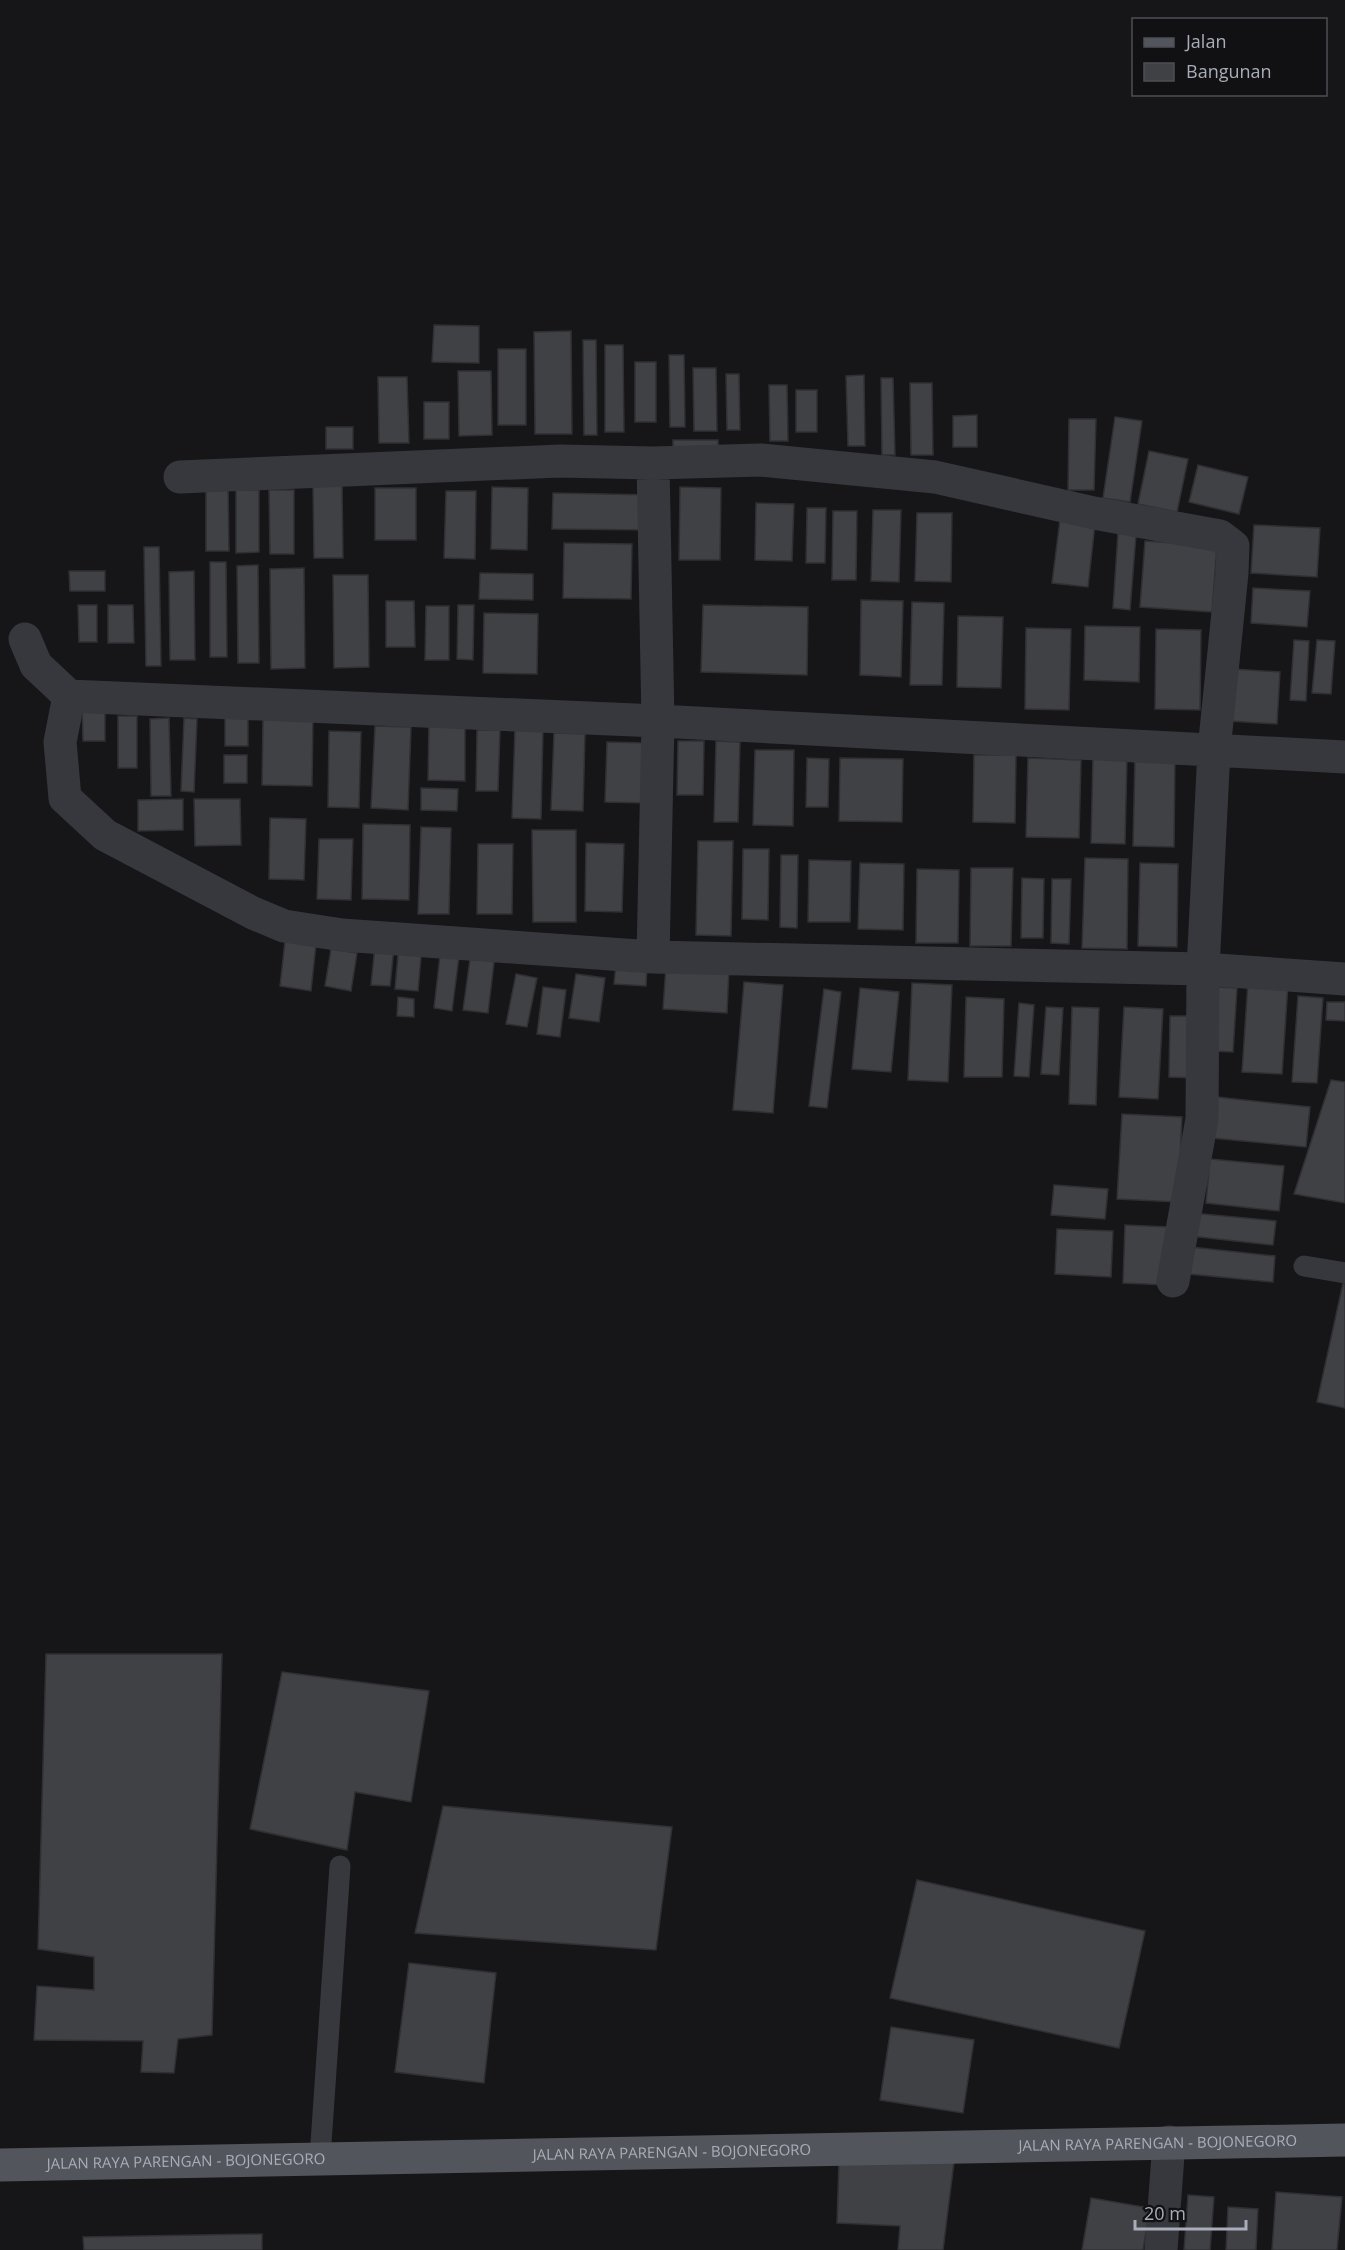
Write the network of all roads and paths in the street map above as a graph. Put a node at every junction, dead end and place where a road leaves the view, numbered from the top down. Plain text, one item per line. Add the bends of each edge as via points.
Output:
1 (653, 463) junction
2 (180, 477) dead end
3 (25, 639) dead end
4 (69, 696) junction
5 (658, 721) junction
6 (1214, 750) junction
7 (1345, 757) edge
8 (653, 957) junction
9 (1203, 969) junction
10 (1345, 979) edge
11 (1304, 1266) dead end
12 (1345, 1273) edge
13 (1173, 1281) dead end
14 (340, 1866) dead end
15 (1345, 2140) edge
16 (1169, 2142) junction
17 (320, 2158) junction
18 (0, 2165) edge
19 (1161, 2250) edge

1 - 2 street via 560,461
1 - 5 street
1 - 6 street via 761,460 935,477 1094,513 1220,536 1233,546
3 - 4 street via 36,665
4 - 5 street
4 - 8 street via 60,742 65,798 105,835 253,913 284,926 342,935
5 - 6 street
5 - 8 street
6 - 7 street
6 - 9 street
8 - 9 street
9 - 10 street
9 - 13 street via 1202,1119
11 - 12 lane
14 - 17 lane
15 - 16 main road, JALAN RAYA PARENGAN - BOJONEGORO
16 - 17 main road, JALAN RAYA PARENGAN - BOJONEGORO
16 - 19 street
17 - 18 main road, JALAN RAYA PARENGAN - BOJONEGORO

